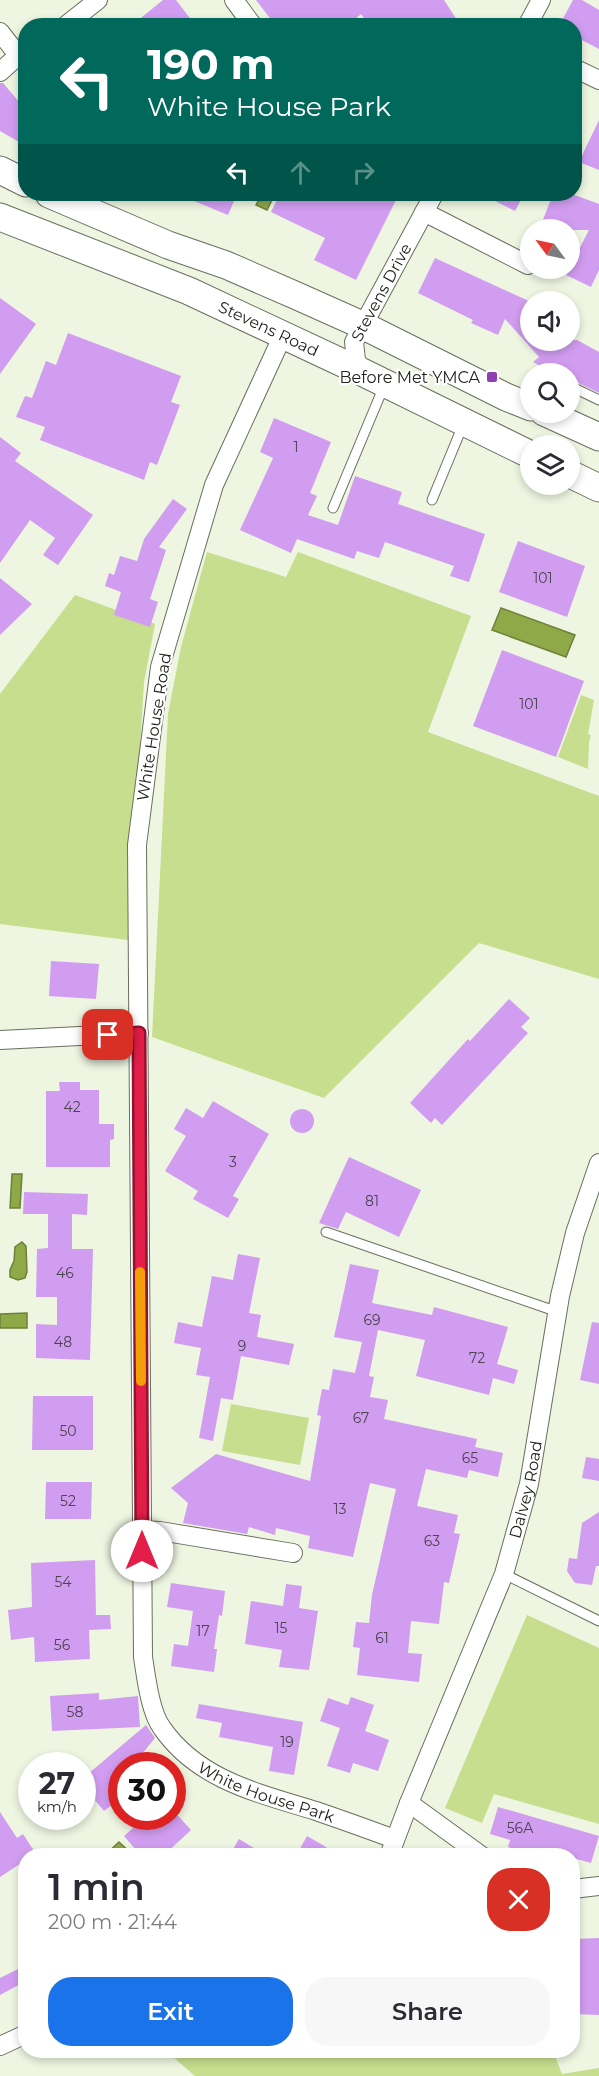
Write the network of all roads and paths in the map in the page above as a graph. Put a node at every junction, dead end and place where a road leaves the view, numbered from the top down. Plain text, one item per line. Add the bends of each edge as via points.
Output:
1 (98, 0) edge
2 (234, 0) edge
3 (541, 0) edge
4 (75, 18) edge
5 (247, 18) edge
6 (531, 18) edge
7 (0, 32) edge
8 (18, 51) edge
9 (18, 56) edge
10 (0, 72) edge
11 (582, 72) edge
12 (599, 80) edge
13 (0, 170) edge
14 (18, 179) edge
15 (66, 201) edge
16 (430, 201) edge
17 (424, 212) junction
18 (2, 220) edge
19 (520, 261) edge
20 (297, 296) junction
21 (362, 325) junction
22 (283, 335) junction
23 (315, 350) junction
24 (375, 378) junction
25 (580, 391) edge
26 (599, 400) edge
27 (520, 402) edge
28 (464, 423) junction
29 (568, 423) edge
30 (599, 437) edge
31 (520, 450) edge
32 (580, 479) edge
33 (599, 488) edge
34 (432, 500) dead end
35 (333, 508) dead end
36 (139, 1033) junction
37 (0, 1040) edge
38 (599, 1163) edge
39 (326, 1232) dead end
40 (558, 1312) junction
41 (142, 1530) junction
42 (293, 1553) dead end
43 (504, 1574) junction
44 (599, 1621) edge
45 (409, 1803) junction
46 (392, 1847) edge
47 (472, 1848) edge
48 (599, 1886) edge
49 (580, 1887) edge
50 (18, 2038) edge
51 (0, 2046) edge

1 - 4 street
2 - 5 street
3 - 6 street
7 - 8 street
9 - 10 street
11 - 12 street
13 - 14 main road
15 - 20 main road
16 - 17 street, Stevens Drive
17 - 19 street
17 - 21 street, Stevens Drive
18 - 22 main road, Stevens Road via 189,291
20 - 21 main road
20 - 23 main road via 320,317 322,334
21 - 24 street, Stevens Drive via 354,342 356,360
21 - 27 main road
22 - 23 main road, Stevens Road
22 - 36 street, White House Road via 214,486 160,667 137,845
23 - 24 main road, Stevens Road
24 - 28 main road, Stevens Road
24 - 35 lane
25 - 26 lane
28 - 31 main road, Stevens Road
28 - 34 lane
29 - 30 main road
32 - 33 main road
36 - 37 street
36 - 41 street, White House Park
38 - 40 street, Dalvey Road via 575,1233
39 - 40 lane
40 - 43 street, Dalvey Road via 529,1484
41 - 42 street
41 - 46 street, White House Park via 143,1657 160,1726 195,1764 240,1788 344,1820
43 - 44 lane
43 - 45 street, Dalvey Road
45 - 46 street, Dalvey Road
45 - 47 street
48 - 49 street
50 - 51 street

